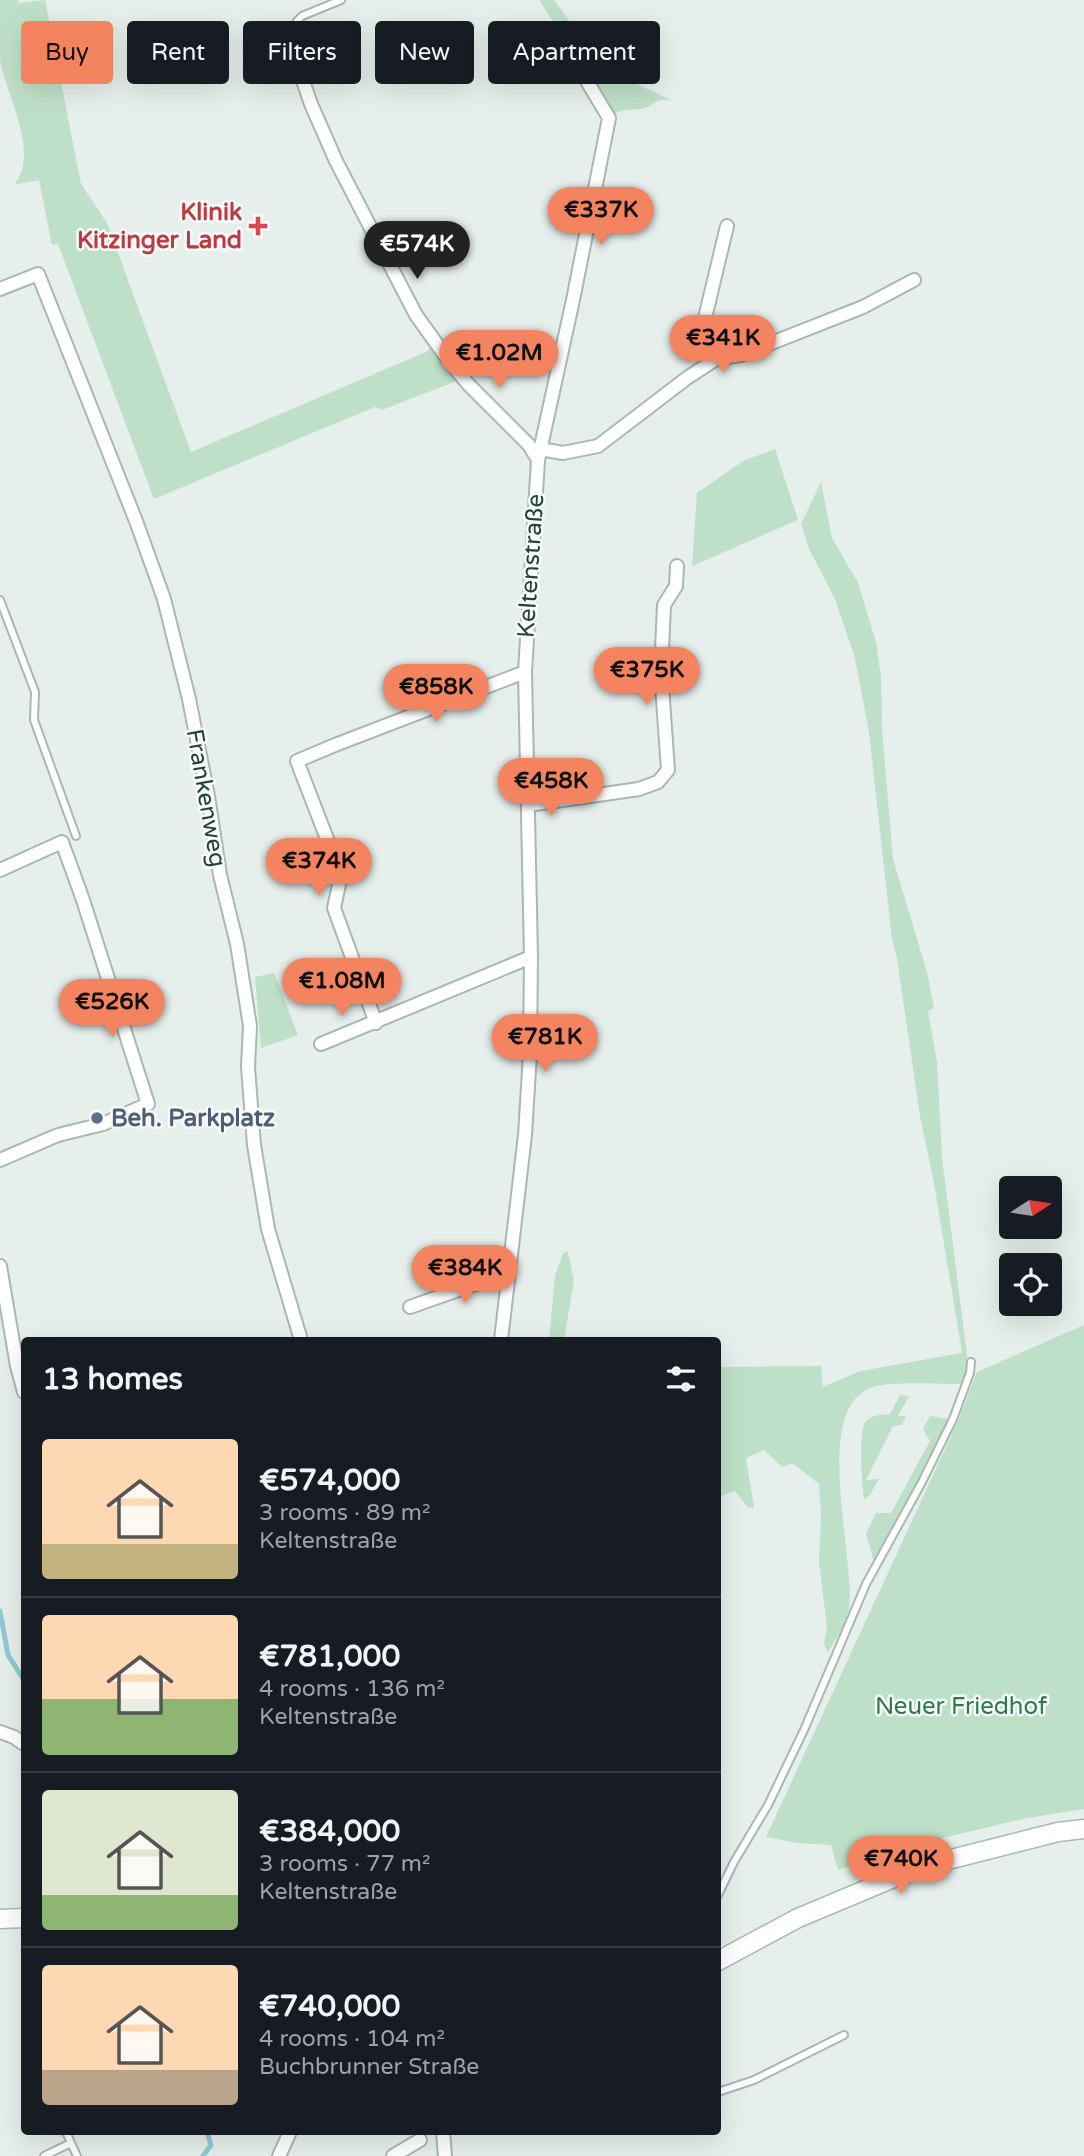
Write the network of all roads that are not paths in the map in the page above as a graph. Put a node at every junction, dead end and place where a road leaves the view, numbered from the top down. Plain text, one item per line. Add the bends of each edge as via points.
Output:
1 (341, 0) edge
2 (297, 21) edge
3 (304, 84) edge
4 (589, 84) edge
5 (727, 226) dead end
6 (914, 280) dead end
7 (0, 289) edge
8 (716, 359) junction
9 (539, 455) junction
10 (677, 566) dead end
11 (0, 600) edge
12 (525, 672) junction
13 (527, 805) junction
14 (76, 836) dead end
15 (0, 870) edge
16 (531, 957) junction
17 (376, 1023) junction
18 (321, 1044) dead end
19 (0, 1160) edge
20 (0, 1266) edge
21 (509, 1272) junction
22 (410, 1307) dead end
23 (300, 1337) edge
24 (501, 1337) edge
25 (971, 1362) dead end
26 (21, 1381) edge
27 (0, 1732) edge
28 (21, 1742) edge
29 (1084, 1829) edge
30 (721, 1889) edge
31 (0, 1919) edge
32 (21, 1919) edge
33 (721, 1959) edge
34 (844, 2035) dead end
35 (721, 2091) edge
36 (67, 2135) edge
37 (289, 2135) edge
38 (443, 2135) edge
39 (420, 2140) dead end
40 (71, 2143) junction
41 (44, 2156) edge
42 (77, 2156) edge
43 (279, 2156) edge
44 (393, 2156) edge
45 (445, 2156) edge

1 - 2 lane
3 - 9 street, Keltenstraße via 326,138 415,315 468,384
4 - 9 street, Keltenstraße via 609,118
5 - 8 street via 705,318
6 - 8 street via 863,307 741,355
7 - 23 street, Frankenweg via 38,274 164,599 189,699 219,876 237,944 250,1026 253,1132 268,1229
8 - 9 street via 598,446
9 - 12 street, Keltenstraße
10 - 13 street via 676,586 664,605 661,672 668,770 658,782 639,789
11 - 14 lane via 35,692 34,720
12 - 13 street, Keltenstraße
12 - 17 street, Keltenstraße via 296,761 341,875 334,908
13 - 16 street, Keltenstraße
15 - 19 street via 61,842 148,1104
16 - 17 street
16 - 21 street, Keltenstraße via 525,1135
17 - 18 street
20 - 26 street
21 - 22 street
21 - 24 street, Keltenstraße
25 - 30 lane via 953,1419 866,1584 768,1805
27 - 28 street
29 - 33 street via 920,1867 798,1918
31 - 32 street
34 - 35 lane via 754,2080
36 - 40 lane
37 - 43 street
38 - 45 street
39 - 44 street
40 - 41 lane
40 - 42 lane

